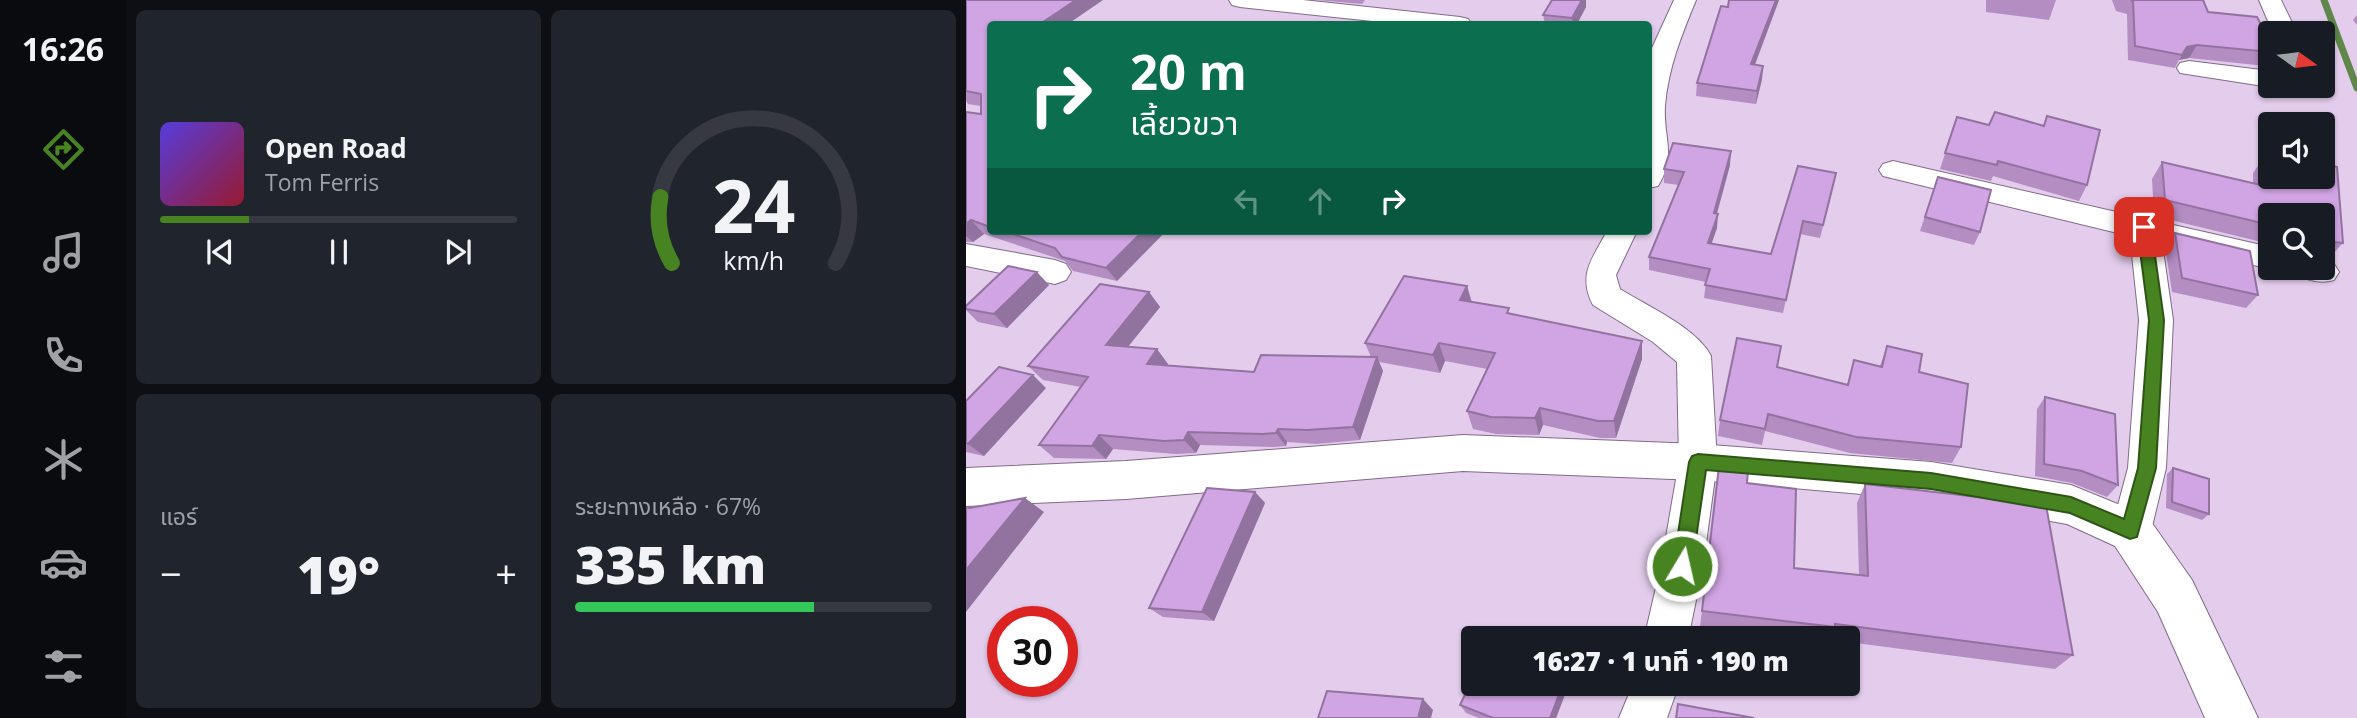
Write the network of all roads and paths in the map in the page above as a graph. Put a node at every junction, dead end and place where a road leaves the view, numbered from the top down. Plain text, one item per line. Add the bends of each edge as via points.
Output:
1 (1240, 0) edge
2 (1685, 0) edge
3 (2270, 0) edge
4 (1432, 21) edge
5 (2280, 21) edge
6 (1656, 47) edge
7 (2189, 68) dead end
8 (2258, 77) edge
9 (1652, 106) edge
10 (1652, 106) edge
11 (1893, 170) dead end
12 (1652, 171) edge
13 (2144, 227) junction
14 (1620, 235) edge
15 (2258, 255) edge
16 (966, 256) edge
17 (1055, 272) dead end
18 (1698, 462) junction
19 (966, 487) edge
20 (2130, 531) junction
21 (1669, 626) edge
22 (1651, 696) edge
23 (1643, 718) edge
24 (2232, 718) edge

1 - 4 street
2 - 6 street
3 - 5 street
6 - 10 street
7 - 8 street
9 - 12 street
11 - 13 street
13 - 15 street
13 - 20 street via 2156,320 2147,468
14 - 18 street via 1601,275 1605,296 1694,356
16 - 17 street
18 - 19 street via 1463,453 1126,480
18 - 20 street via 1931,481 2071,505
18 - 21 street
20 - 24 street via 2175,596
22 - 23 street

